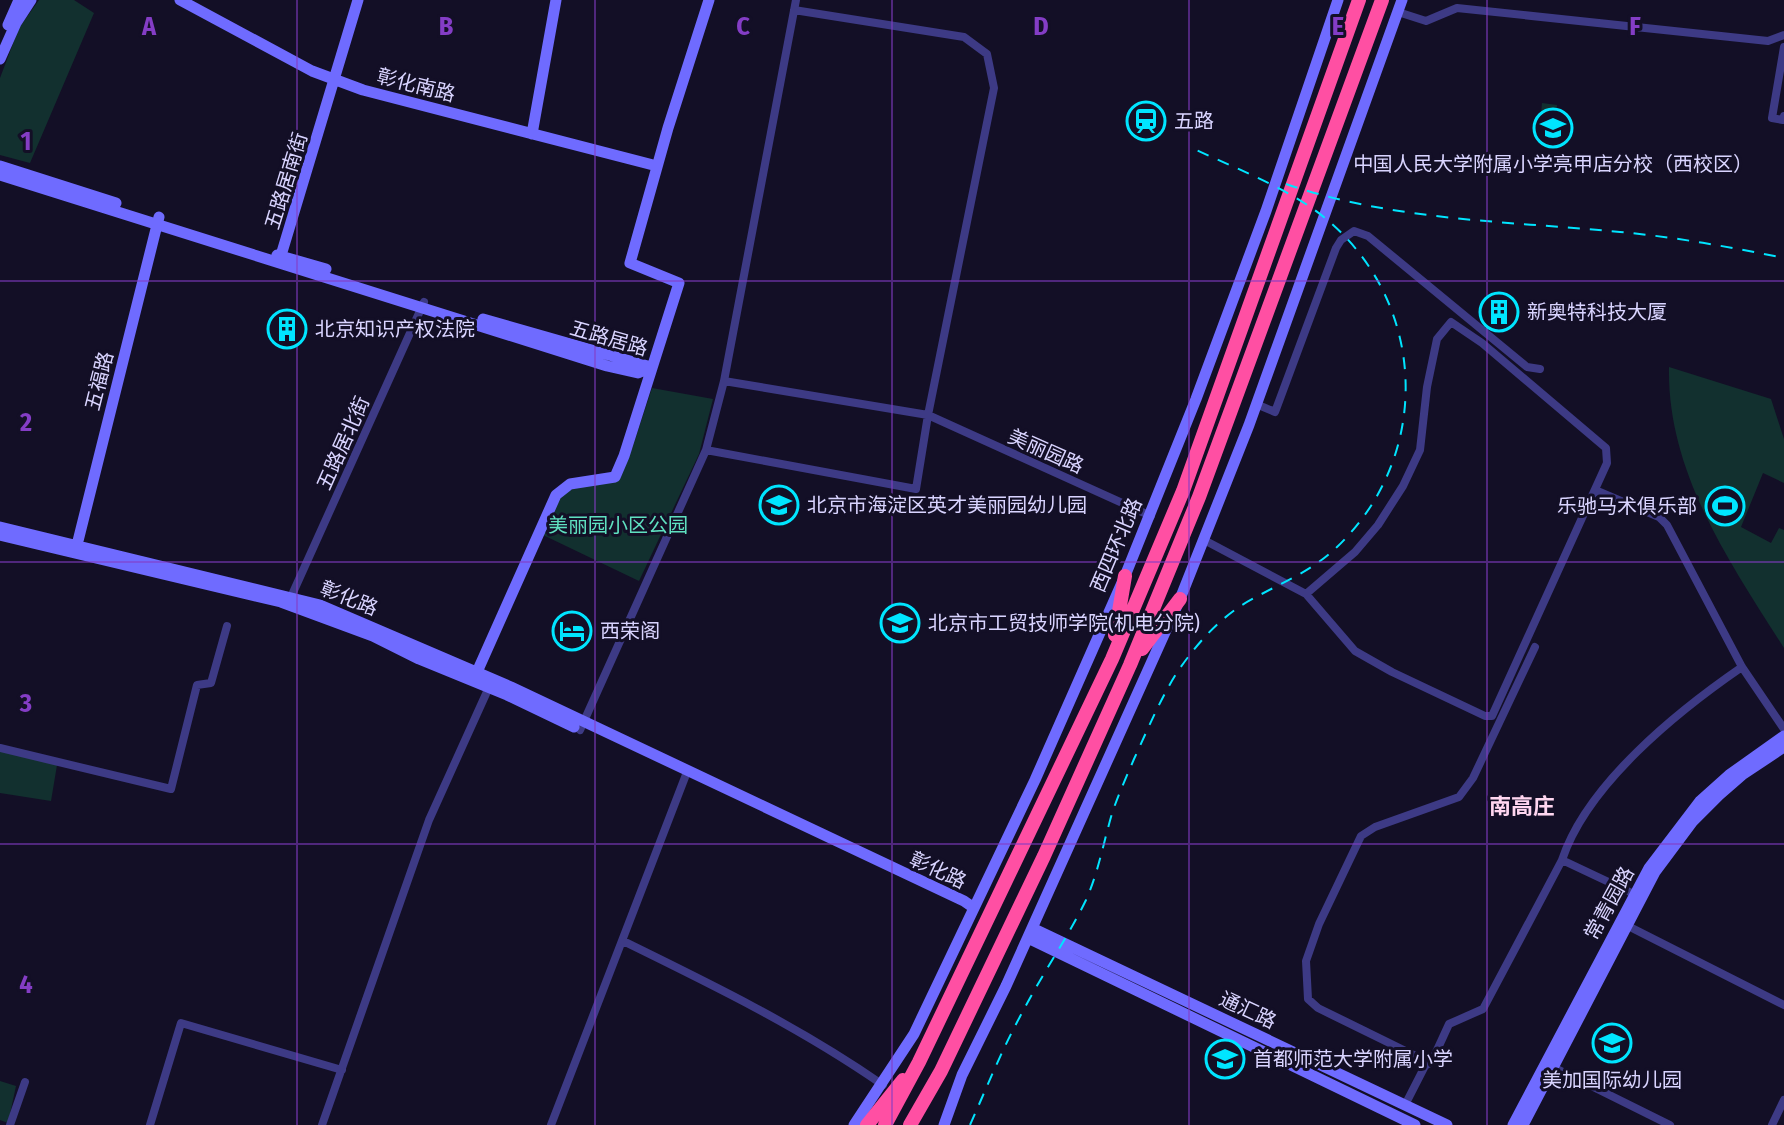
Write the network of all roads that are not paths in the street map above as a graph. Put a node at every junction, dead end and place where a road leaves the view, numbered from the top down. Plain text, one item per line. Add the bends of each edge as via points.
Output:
1 (19, 0) edge
2 (31, 0) edge
3 (352, 0) edge
4 (358, 0) edge
5 (556, 0) edge
6 (709, 0) edge
7 (796, 0) edge
8 (1338, 0) edge
9 (1359, 0) edge
10 (1382, 0) edge
11 (188, 2) edge
12 (1400, 6) edge
13 (794, 10) junction
14 (1784, 35) edge
15 (0, 42) edge
16 (1784, 47) edge
17 (0, 59) edge
18 (1782, 70) edge
19 (328, 78) junction
20 (1784, 116) edge
21 (532, 134) dead end
22 (0, 166) edge
23 (657, 166) junction
24 (0, 175) edge
25 (158, 220) junction
26 (280, 259) junction
27 (423, 305) junction
28 (652, 367) junction
29 (1540, 369) dead end
30 (724, 381) junction
31 (1256, 404) junction
32 (928, 415) junction
33 (706, 450) junction
34 (1595, 490) junction
35 (1151, 516) junction
36 (0, 527) edge
37 (0, 535) edge
38 (1204, 540) junction
39 (76, 550) junction
40 (1125, 576) junction
41 (1306, 594) junction
42 (291, 597) junction
43 (1180, 599) junction
44 (227, 626) dead end
45 (1535, 647) dead end
46 (1112, 659) junction
47 (1130, 665) junction
48 (1742, 667) junction
49 (477, 672) junction
50 (491, 684) junction
51 (582, 727) junction
52 (1784, 729) edge
53 (1784, 736) edge
54 (1784, 747) edge
55 (0, 748) edge
56 (685, 776) junction
57 (1562, 860) junction
58 (1634, 894) junction
59 (974, 908) junction
60 (1626, 925) junction
61 (1030, 933) junction
62 (623, 941) junction
63 (1784, 1005) edge
64 (919, 1062) junction
65 (1430, 1063) junction
66 (1549, 1065) junction
67 (342, 1070) junction
68 (941, 1071) junction
69 (25, 1082) dead end
70 (883, 1085) junction
71 (1784, 1100) edge
72 (1405, 1105) junction
73 (1397, 1121) edge
74 (10, 1125) edge
75 (150, 1125) edge
76 (322, 1125) edge
77 (551, 1125) edge
78 (854, 1125) edge
79 (867, 1125) edge
80 (885, 1125) edge
81 (910, 1125) edge
82 (924, 1125) edge
83 (944, 1125) edge
84 (1415, 1125) edge
85 (1447, 1125) edge
86 (1513, 1125) edge
87 (1523, 1125) edge
88 (1670, 1125) edge
89 (1772, 1125) edge

1 - 15 street
2 - 17 street
3 - 19 street, 五路居南街
4 - 26 street, 五路居南街
5 - 21 street
6 - 23 street
7 - 13 street
8 - 35 street, 西四环北路 via 1266,211
9 - 46 highway, 西四环北路 via 1183,491
10 - 47 highway via 1199,497
11 - 19 street, 彰化南路
12 - 14 street via 1426,21 1457,8 1768,41
12 - 31 street
13 - 30 street
13 - 32 street via 964,37 987,54 994,88
16 - 18 street
18 - 20 street via 1772,118
19 - 23 street, 彰化南路
19 - 26 street, 五路居南街 via 280,238
22 - 25 street, 五路居路
23 - 28 street via 630,263 679,283
24 - 25 street, 五路居路
25 - 26 street, 五路居路
25 - 39 street, 五福路
26 - 27 street, 五路居路
27 - 28 street, 五路居路
27 - 42 street, 五路居北街
28 - 49 street via 615,477 570,484 556,495
29 - 31 street via 1527,367 1368,236 1354,231 1336,248 1275,412
30 - 32 street, 美丽园路
30 - 33 street
31 - 38 street
32 - 33 street via 916,489
32 - 35 street, 美丽园路
33 - 51 street
34 - 41 street via 1492,716 1355,651
34 - 41 street via 1607,463 1606,448 1451,322 1437,339 1420,450 1403,486 1355,552
34 - 48 street via 1667,525
35 - 40 street, 西四环北路
36 - 39 street, 彰化路
37 - 39 street, 彰化路
38 - 41 street
38 - 43 street
39 - 42 street, 彰化路
39 - 50 street, 彰化路 via 281,602
40 - 46 highway
40 - 59 street, 西四环北路
42 - 49 street, 彰化路
43 - 47 highway
43 - 61 street
44 - 55 street via 211,683 197,685 171,789
45 - 65 street via 1459,797 1361,836 1306,961 1308,999 1318,1008
46 - 64 highway, 西四环北路
47 - 68 highway
48 - 52 street
48 - 57 street via 1694,700 1612,777 1568,840
49 - 50 street, 彰化路
50 - 51 street, 彰化路
50 - 67 street via 429,820
51 - 56 street, 彰化路
53 - 58 street, 常青园路 via 1700,801
54 - 60 street, 常青园路 via 1742,775 1693,821 1655,872
56 - 59 street, 彰化路
56 - 62 street
57 - 58 street
57 - 65 street via 1483,1009 1449,1024
58 - 66 street, 常青园路
59 - 70 street, 西四环北路 via 914,1034
60 - 63 street
60 - 66 street, 常青园路
61 - 72 street, 通汇路
61 - 73 street, 通汇路
61 - 83 street via 962,1075
62 - 70 street via 779,1019
62 - 77 street
64 - 79 highway
64 - 80 highway, 西四环北路
65 - 72 street
66 - 86 street, 常青园路
66 - 87 street, 常青园路
66 - 88 street
67 - 75 street via 181,1023
67 - 76 street
68 - 81 highway
68 - 82 highway
69 - 74 street
70 - 78 street, 西四环北路
71 - 89 street
72 - 85 street, 通汇路
73 - 84 street, 通汇路

